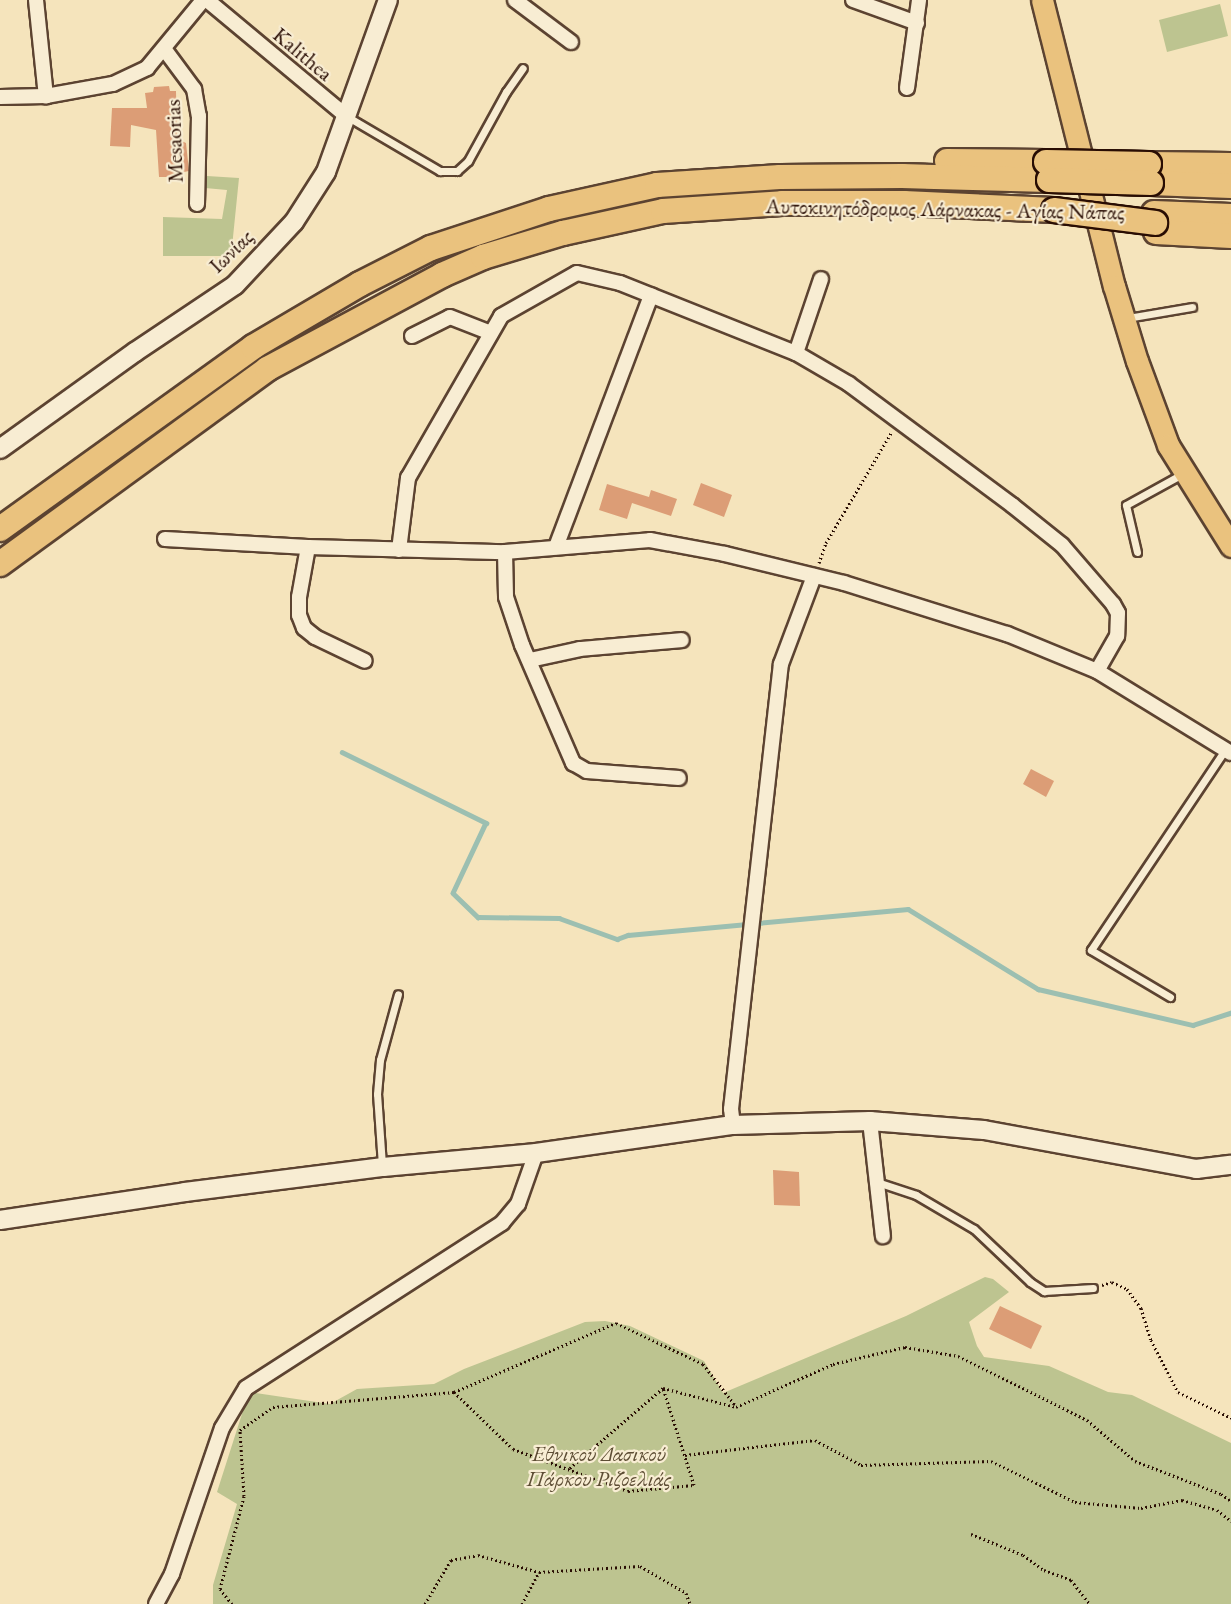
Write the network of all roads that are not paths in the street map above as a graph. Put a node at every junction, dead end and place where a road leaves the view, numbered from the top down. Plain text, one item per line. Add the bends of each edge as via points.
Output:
1 (36, 0) edge
2 (205, 0) edge
3 (388, 0) edge
4 (515, 0) edge
5 (853, 0) edge
6 (919, 0) edge
7 (1042, 0) edge
8 (917, 23) junction
9 (572, 42) dead end
10 (165, 50) junction
11 (523, 68) dead end
12 (907, 88) dead end
13 (46, 96) junction
14 (0, 97) edge
15 (346, 116) junction
16 (1231, 165) edge
17 (1150, 173) junction
18 (1231, 186) edge
19 (197, 204) dead end
20 (1231, 216) edge
21 (1155, 223) junction
22 (1231, 231) edge
23 (1231, 236) edge
24 (821, 279) dead end
25 (651, 296) junction
26 (1192, 307) dead end
27 (1124, 319) junction
28 (491, 333) junction
29 (412, 336) dead end
30 (796, 353) junction
31 (0, 449) edge
32 (1185, 472) junction
33 (0, 529) edge
34 (165, 539) dead end
35 (1231, 546) edge
36 (308, 547) junction
37 (556, 547) junction
38 (399, 550) junction
39 (505, 552) junction
40 (1137, 552) dead end
41 (0, 564) edge
42 (814, 576) junction
43 (682, 640) dead end
44 (530, 660) junction
45 (365, 662) dead end
46 (1097, 671) junction
47 (1228, 751) edge
48 (679, 778) dead end
49 (398, 994) dead end
50 (1170, 997) dead end
51 (870, 1121) junction
52 (733, 1125) junction
53 (536, 1153) junction
54 (1231, 1165) edge
55 (382, 1167) junction
56 (877, 1182) junction
57 (0, 1220) edge
58 (883, 1236) dead end
59 (1093, 1288) road end
60 (156, 1604) edge

1 - 13 street
2 - 10 street
2 - 15 street, Kalithea
3 - 15 main road, Ιωνίας
4 - 9 street
5 - 8 street
6 - 8 street
7 - 27 main road
8 - 12 street
10 - 13 street via 147,68 113,84
10 - 19 street, Mesaorias via 194,89 199,116
11 - 15 lane via 468,161 457,171 440,171
13 - 14 street
15 - 31 main road, Ιωνίας via 326,172 294,222 235,285
16 - 17 highway
17 - 18 highway, Αυτοκινητόδρομος Λάρνακας - Αγίας Νάπας
17 - 33 highway, Αυτοκινητόδρομος Λάρνακας - Αγίας Νάπας, bridge via 1048,171 780,177 657,185 549,208 431,248 360,284 253,347
20 - 21 highway, Αυτοκινητόδρομος Λάρνακας - Αγίας Νάπας
21 - 22 highway
21 - 23 highway
21 - 41 highway via 1055,218 781,218 667,226 568,245 490,268 442,275 267,369
24 - 30 street
25 - 28 street via 620,283 577,273 501,316
25 - 30 street
25 - 37 street
26 - 27 lane
27 - 32 main road via 1168,445
28 - 29 street via 450,317
28 - 38 street via 408,478
30 - 46 street via 849,384 1062,545 1118,613 1117,636
32 - 35 main road
32 - 40 lane via 1126,505
34 - 36 street
36 - 38 street
36 - 45 street via 299,597 304,628
37 - 39 street
37 - 42 street via 658,541
38 - 39 street
39 - 44 street via 506,597
42 - 46 street via 1007,634
42 - 52 street via 781,664 731,1109
43 - 44 street via 580,649
44 - 48 street via 573,763 587,771
46 - 47 street
47 - 50 lane via 1091,950
49 - 55 lane via 380,1060 377,1094
51 - 52 main road
51 - 54 main road via 984,1130 1196,1169
51 - 56 street
52 - 53 main road
53 - 55 main road
53 - 60 street via 518,1204 502,1223 246,1388 222,1428 172,1574
55 - 57 main road
56 - 58 street
56 - 59 lane via 916,1195 974,1229 1044,1291

